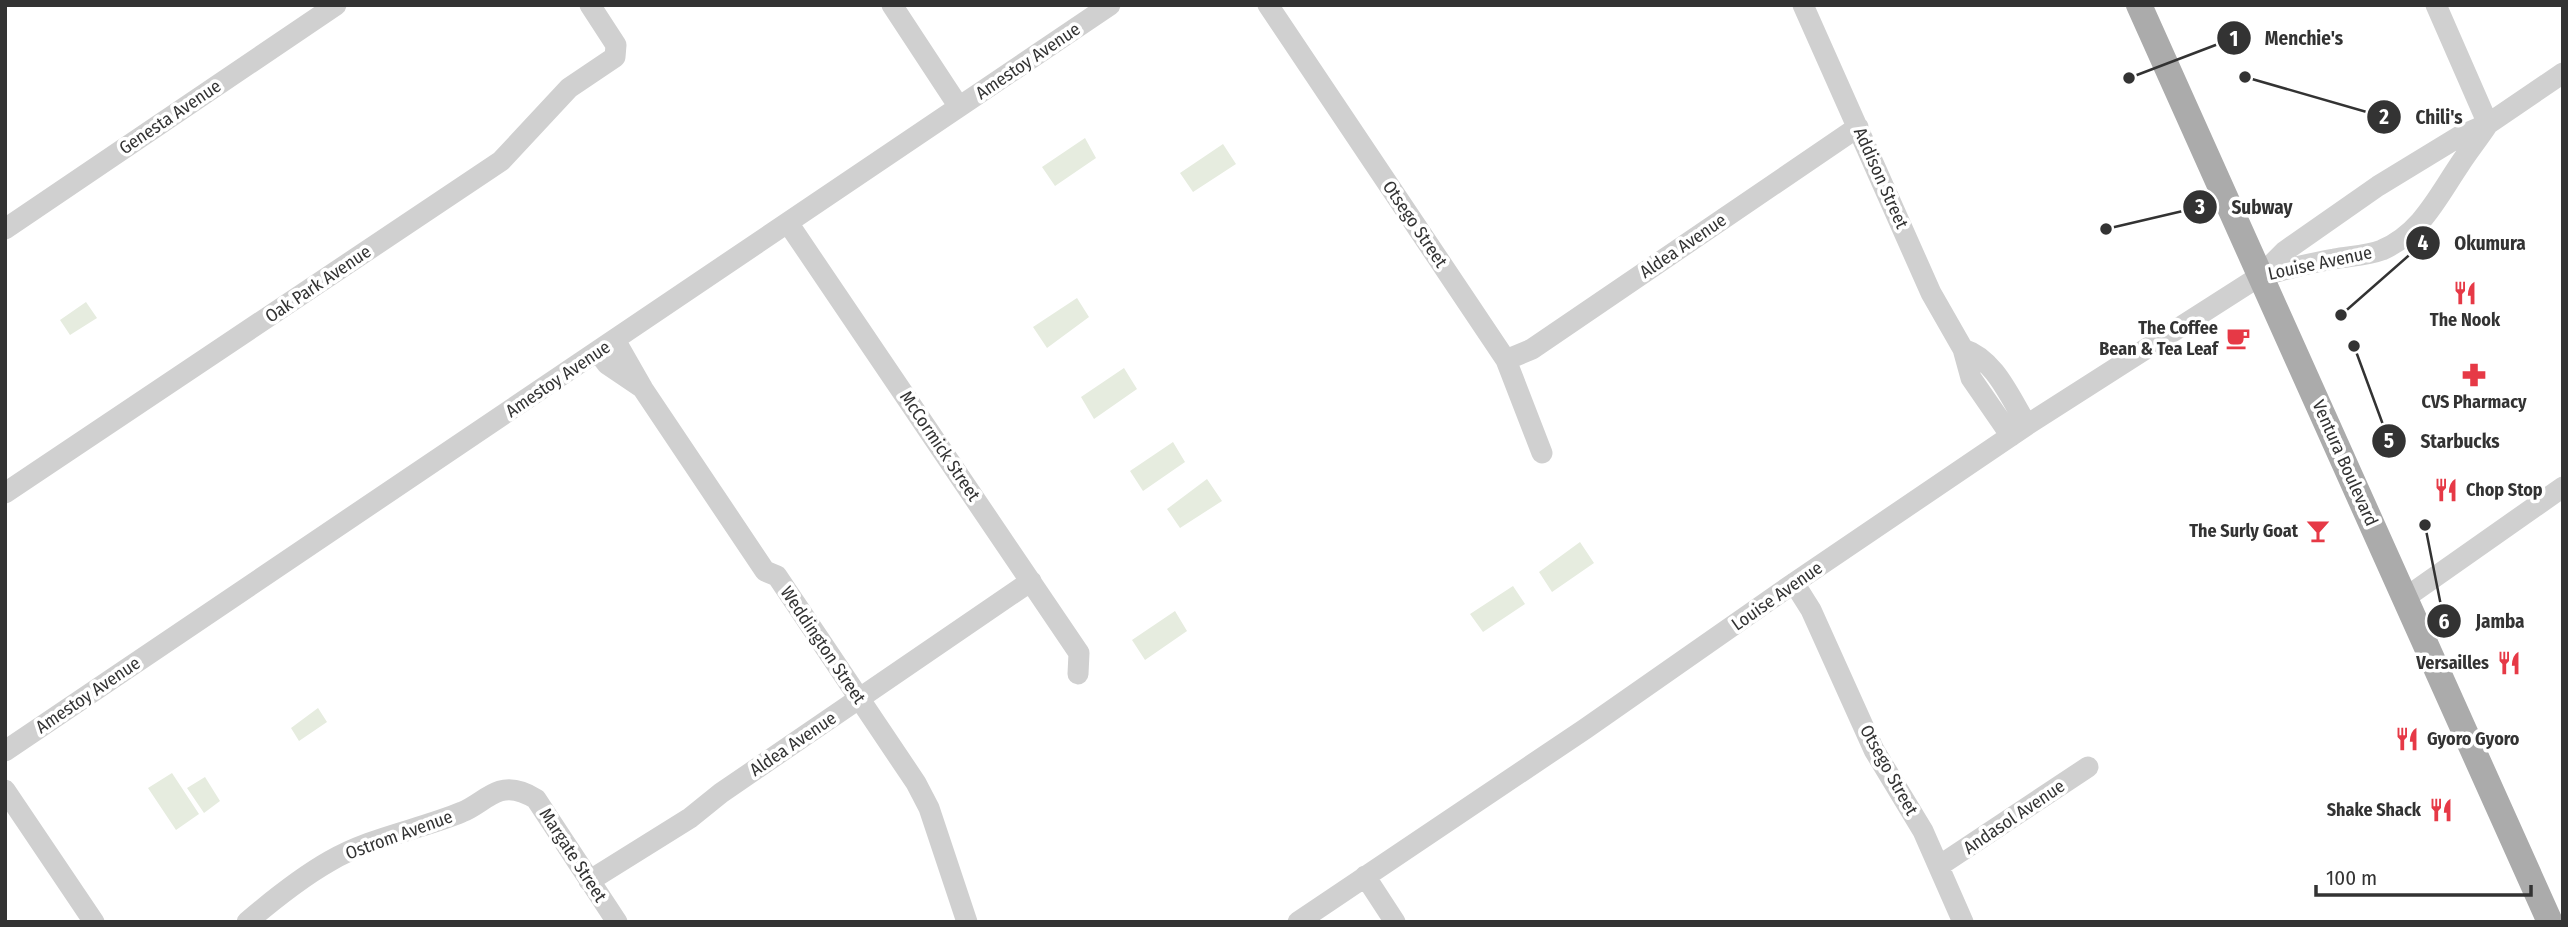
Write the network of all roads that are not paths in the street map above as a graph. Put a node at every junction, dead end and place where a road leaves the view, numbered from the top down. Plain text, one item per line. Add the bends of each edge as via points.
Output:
1 (336, 5) edge
2 (590, 5) edge
3 (892, 5) edge
4 (1110, 5) edge
5 (1268, 5) edge
6 (1803, 5) edge
7 (2139, 5) edge
8 (2436, 5) edge
9 (2563, 73) edge
10 (959, 107) junction
11 (2488, 124) junction
12 (1858, 127) junction
13 (788, 223) junction
14 (5, 229) edge
15 (2259, 276) junction
16 (607, 346) junction
17 (1506, 360) junction
18 (2019, 430) junction
19 (1542, 453) dead end
20 (2563, 488) edge
21 (5, 493) edge
22 (1031, 581) junction
23 (1794, 583) junction
24 (2405, 597) junction
25 (1079, 674) dead end
26 (859, 699) junction
27 (5, 751) edge
28 (2088, 767) dead end
29 (5, 790) edge
30 (525, 792) joint
31 (1939, 866) junction
32 (1365, 876) junction
33 (589, 881) junction
34 (94, 922) edge
35 (247, 922) edge
36 (617, 922) edge
37 (967, 922) edge
38 (1298, 922) edge
39 (1395, 922) edge
40 (1963, 922) edge
41 (2550, 922) edge

1 - 14 street, Genesta Avenue
2 - 21 street, Oak Park Avenue via 616,45 615,57 569,89 501,161
3 - 10 street
4 - 10 street, Amestoy Avenue
5 - 17 street, Otsego Street
6 - 12 street, Addison Street
7 - 15 main road, Ventura Boulevard
8 - 11 street
9 - 11 street, Louise Avenue
10 - 13 street, Amestoy Avenue
11 - 15 street, Louise Avenue via 2378,186 2285,251
11 - 15 street, Louise Avenue via 2429,213 2396,242 2360,256
12 - 17 street, Aldea Avenue via 1532,349
12 - 18 street, Addison Street via 1931,293 1963,349 1975,353 1991,369
13 - 16 street, Amestoy Avenue
13 - 22 street, McCormick Street
15 - 18 street, Louise Avenue
15 - 24 main road, Ventura Boulevard
16 - 26 street, Weddington Street via 643,388 765,571 777,576
16 - 27 street, Amestoy Avenue
17 - 19 street, Otsego Street
18 - 23 street, Louise Avenue
20 - 24 street
22 - 25 street, McCormick Street via 1079,653
22 - 26 street, Aldea Avenue
23 - 31 street, Otsego Street via 1811,610 1874,750 1913,812
23 - 32 street, Louise Avenue
24 - 41 main road, Ventura Boulevard
26 - 33 street, Aldea Avenue via 690,818
26 - 37 street, Weddington Street via 929,808
28 - 31 street, Andasol Avenue
29 - 34 street
30 - 33 street, Margate Street via 544,810
30 - 35 street, Ostrom Avenue via 498,792 466,811 333,859 290,886
31 - 40 street, Otsego Street
32 - 38 street, Louise Avenue
32 - 39 street
33 - 36 street, Margate Street

